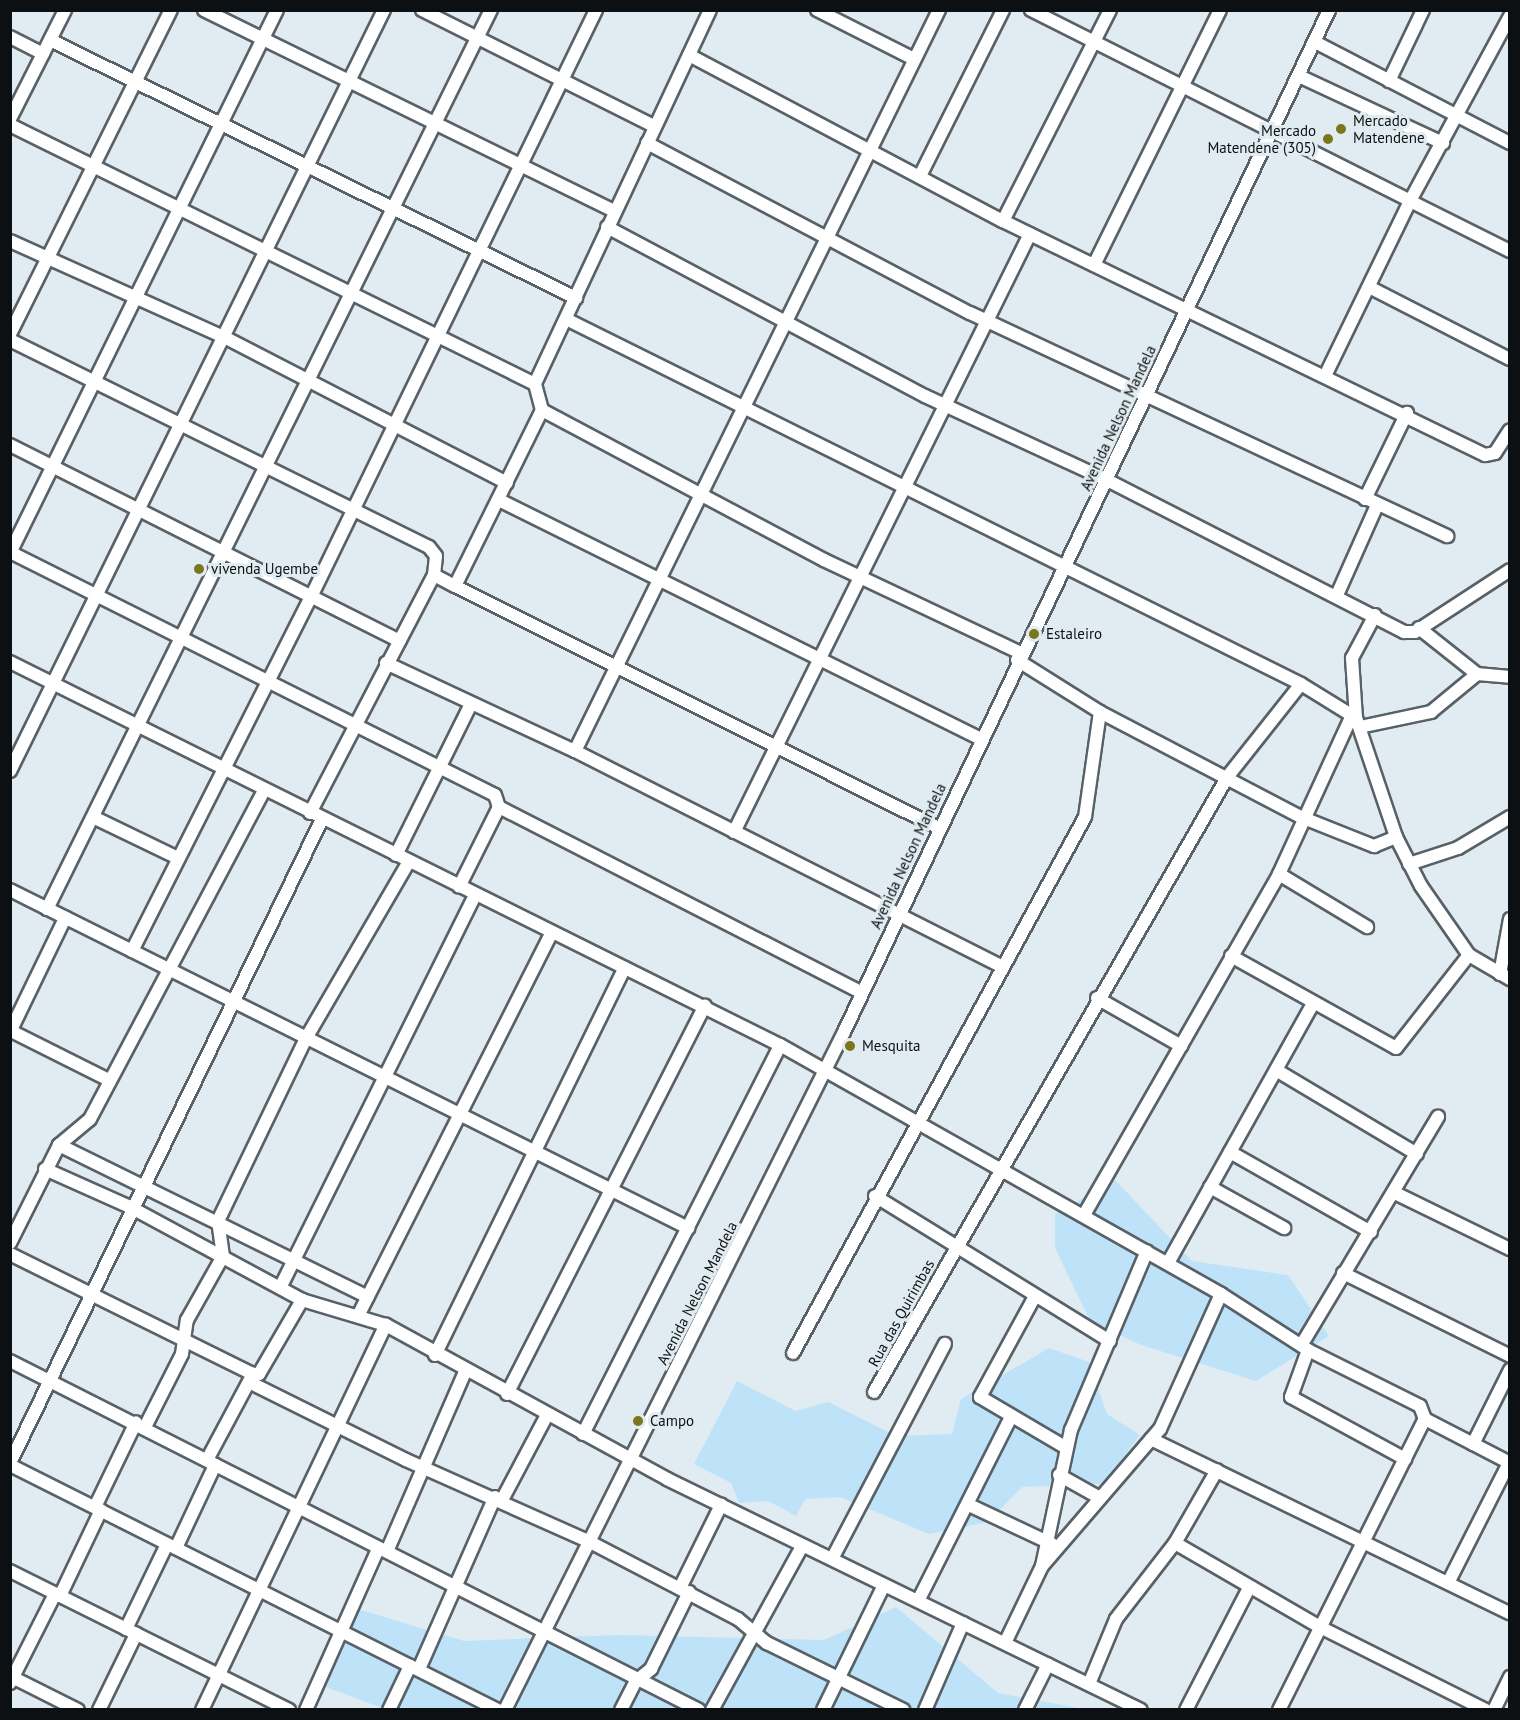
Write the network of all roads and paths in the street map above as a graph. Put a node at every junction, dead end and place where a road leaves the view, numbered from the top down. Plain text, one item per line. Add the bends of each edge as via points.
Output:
1 (65, 10) edge
2 (171, 10) edge
3 (204, 10) edge
4 (277, 10) edge
5 (384, 10) edge
6 (422, 10) edge
7 (491, 10) edge
8 (596, 10) edge
9 (710, 10) edge
10 (817, 10) edge
11 (939, 10) edge
12 (1003, 10) edge
13 (1031, 10) edge
14 (1110, 10) edge
15 (1220, 10) edge
16 (1329, 10) edge
17 (1424, 10) edge
18 (1509, 16) edge
19 (10, 37) edge
20 (478, 37) junction
21 (262, 39) junction
22 (50, 40) junction
23 (1315, 42) junction
24 (1093, 43) junction
25 (43, 54) junction
26 (689, 55) junction
27 (914, 59) junction
28 (1299, 76) junction
29 (562, 80) junction
30 (350, 81) junction
31 (1389, 81) junction
32 (136, 82) junction
33 (1180, 87) junction
34 (1456, 116) junction
35 (10, 119) edge
36 (435, 123) junction
37 (10, 125) edge
38 (221, 125) junction
39 (654, 126) junction
40 (1271, 133) junction
41 (646, 143) junction
42 (1443, 143) junction
43 (1509, 143) edge
44 (871, 148) junction
45 (522, 166) junction
46 (92, 167) junction
47 (307, 168) junction
48 (920, 176) junction
49 (1410, 201) junction
50 (391, 207) junction
51 (179, 211) junction
52 (614, 211) junction
53 (1004, 221) junction
54 (607, 226) junction
55 (1030, 234) junction
56 (828, 235) junction
57 (10, 242) edge
58 (1509, 251) edge
59 (480, 253) junction
60 (266, 254) junction
61 (50, 255) junction
62 (1094, 265) junction
63 (1369, 287) junction
64 (137, 296) junction
65 (351, 296) junction
66 (576, 298) junction
67 (1186, 308) junction
68 (989, 318) junction
69 (566, 319) junction
70 (785, 320) junction
71 (10, 334) edge
72 (226, 338) junction
73 (438, 338) junction
74 (10, 340) edge
75 (1509, 359) edge
76 (1326, 374) junction
77 (95, 382) junction
78 (309, 382) junction
79 (535, 384) junction
80 (1147, 392) junction
81 (945, 405) junction
82 (741, 407) junction
83 (542, 410) junction
84 (1407, 413) junction
85 (396, 424) junction
86 (182, 425) junction
87 (1509, 430) edge
88 (10, 445) edge
89 (52, 465) junction
90 (266, 467) junction
91 (1107, 480) junction
92 (507, 483) junction
93 (901, 489) junction
94 (702, 495) junction
95 (499, 500) junction
96 (1371, 502) junction
97 (354, 510) junction
98 (137, 511) junction
99 (1447, 536) dead end
100 (11, 553) edge
101 (223, 553) junction
102 (1062, 567) junction
103 (1509, 570) edge
104 (861, 573) junction
105 (434, 575) junction
106 (659, 581) junction
107 (455, 586) junction
108 (1337, 595) junction
109 (96, 597) junction
110 (311, 597) junction
111 (1375, 615) junction
112 (1419, 628) junction
113 (182, 640) junction
114 (399, 641) junction
115 (1019, 657) junction
116 (819, 660) junction
117 (10, 662) edge
118 (387, 663) junction
119 (617, 668) junction
120 (1477, 674) junction
121 (1509, 677) edge
122 (268, 683) junction
123 (53, 684) junction
124 (1301, 684) junction
125 (471, 704) junction
126 (1100, 712) junction
127 (1356, 720) junction
128 (139, 725) junction
129 (352, 726) junction
130 (979, 738) junction
131 (776, 746) junction
132 (575, 751) junction
133 (224, 768) junction
134 (439, 768) junction
135 (10, 771) edge
136 (1228, 776) junction
137 (264, 790) junction
138 (500, 807) junction
139 (310, 813) junction
140 (93, 817) junction
141 (1301, 817) junction
142 (1509, 817) edge
143 (322, 819) junction
144 (937, 827) junction
145 (734, 832) junction
146 (1396, 837) junction
147 (396, 855) junction
148 (178, 858) junction
149 (409, 861) junction
150 (1409, 864) junction
151 (1279, 874) junction
152 (459, 887) junction
153 (10, 890) edge
154 (475, 896) junction
155 (47, 909) junction
156 (898, 911) junction
157 (65, 918) junction
158 (1509, 919) edge
159 (1367, 927) dead end
160 (551, 934) junction
161 (132, 951) junction
162 (1469, 955) junction
163 (1231, 957) junction
164 (1003, 967) junction
165 (165, 968) junction
166 (625, 969) junction
167 (1507, 978) edge
168 (862, 993) junction
169 (1097, 998) junction
170 (234, 1002) junction
171 (1313, 1004) junction
172 (705, 1006) junction
173 (11, 1031) edge
174 (305, 1040) junction
175 (780, 1045) junction
176 (1181, 1046) junction
177 (826, 1070) junction
178 (1276, 1070) junction
179 (384, 1077) junction
180 (109, 1080) junction
181 (460, 1115) junction
182 (1438, 1117) dead end
183 (916, 1120) junction
184 (59, 1145) junction
185 (1230, 1152) junction
186 (535, 1153) junction
187 (1417, 1154) junction
188 (45, 1169) junction
189 (1000, 1169) junction
190 (144, 1184) junction
191 (1210, 1187) junction
192 (612, 1192) junction
193 (1395, 1193) junction
194 (875, 1196) junction
195 (132, 1208) junction
196 (1084, 1215) junction
197 (218, 1221) junction
198 (688, 1228) junction
199 (1284, 1228) dead end
200 (1371, 1232) junction
201 (10, 1243) edge
202 (955, 1248) junction
203 (1509, 1250) edge
204 (1146, 1251) junction
205 (10, 1254) edge
206 (223, 1256) junction
207 (293, 1263) junction
208 (1168, 1263) junction
209 (1343, 1273) junction
210 (281, 1287) junction
211 (1221, 1294) junction
212 (93, 1295) junction
213 (368, 1297) junction
214 (1034, 1298) junction
215 (302, 1300) junction
216 (360, 1314) junction
217 (386, 1325) junction
218 (184, 1339) junction
219 (1110, 1341) junction
220 (945, 1344) dead end
221 (1305, 1347) junction
222 (793, 1353) dead end
223 (435, 1355) junction
224 (1509, 1356) edge
225 (10, 1361) edge
226 (1509, 1370) edge
227 (465, 1372) junction
228 (251, 1378) junction
229 (51, 1381) junction
230 (874, 1392) dead end
231 (507, 1394) junction
232 (547, 1415) junction
233 (1010, 1419) junction
234 (1425, 1419) junction
235 (140, 1424) junction
236 (336, 1426) junction
237 (583, 1434) junction
238 (1151, 1439) junction
239 (1473, 1444) junction
240 (1065, 1447) junction
241 (1405, 1459) junction
242 (630, 1460) junction
243 (211, 1463) junction
244 (1509, 1463) edge
245 (10, 1464) edge
246 (424, 1469) junction
247 (1217, 1470) junction
248 (1059, 1475) junction
249 (1100, 1497) junction
250 (499, 1498) junction
251 (721, 1505) junction
252 (969, 1505) junction
253 (98, 1508) junction
254 (297, 1508) junction
255 (1361, 1540) junction
256 (590, 1542) junction
257 (1045, 1542) junction
258 (1175, 1543) junction
259 (172, 1546) junction
260 (802, 1546) junction
261 (1059, 1546) junction
262 (383, 1549) junction
263 (832, 1559) junction
264 (1042, 1566) junction
265 (10, 1571) edge
266 (1448, 1583) junction
267 (458, 1584) junction
268 (884, 1585) junction
269 (1249, 1588) junction
270 (257, 1589) junction
271 (684, 1590) junction
272 (58, 1595) junction
273 (918, 1601) junction
274 (1509, 1614) edge
275 (963, 1623) junction
276 (1320, 1627) junction
277 (547, 1628) junction
278 (131, 1631) junction
279 (341, 1632) junction
280 (755, 1634) junction
281 (1005, 1643) junction
282 (1048, 1664) junction
283 (414, 1667) junction
284 (218, 1674) junction
285 (1509, 1677) edge
286 (12, 1678) edge
287 (640, 1678) junction
288 (838, 1679) junction
289 (1089, 1683) junction
290 (1137, 1708) edge
291 (78, 1710) edge
292 (99, 1710) edge
293 (201, 1710) edge
294 (289, 1710) edge
295 (306, 1710) edge
296 (389, 1710) edge
297 (498, 1710) edge
298 (505, 1710) edge
299 (621, 1710) edge
300 (699, 1710) edge
301 (712, 1710) edge
302 (823, 1710) edge
303 (903, 1710) edge
304 (925, 1710) edge
305 (1024, 1710) edge
306 (1186, 1710) edge
307 (1280, 1710) edge
308 (1486, 1710) edge
309 (1494, 1710) edge

1 - 22 street
2 - 32 street
3 - 21 street
4 - 21 street
5 - 30 street
6 - 20 street
7 - 20 street
8 - 29 street
9 - 26 street
10 - 27 street
11 - 27 street
12 - 48 street
13 - 24 street
14 - 24 street
15 - 33 street
16 - 23 street, Avenida Nelson Mandela
17 - 31 street
18 - 34 street
19 - 25 street
20 - 29 street
20 - 36 street
21 - 30 street
21 - 38 street
22 - 25 street
22 - 32 street
23 - 28 street, Avenida Nelson Mandela
23 - 31 street
24 - 33 street
24 - 53 street
25 - 35 street
26 - 39 street
26 - 44 street
27 - 44 street
28 - 40 street, Avenida Nelson Mandela
28 - 42 street
29 - 39 street
29 - 45 street
30 - 36 street
30 - 47 street
31 - 34 street
32 - 38 street
32 - 46 street
33 - 40 street
33 - 62 street
34 - 42 street
34 - 43 street
36 - 45 street
36 - 50 street
37 - 46 street
38 - 47 street
38 - 51 street
39 - 41 street
40 - 49 street
40 - 67 street, Avenida Nelson Mandela
41 - 52 street
41 - 56 street
42 - 49 street
44 - 48 street
44 - 56 street
45 - 52 street
45 - 59 street
46 - 51 street
46 - 61 street
47 - 50 street
47 - 60 street
48 - 53 street
49 - 58 street
49 - 63 street
50 - 59 street
50 - 65 street
51 - 60 street
51 - 64 street
52 - 54 street
53 - 55 street
54 - 66 street
54 - 70 street
55 - 62 street
55 - 68 street
56 - 68 street via 970,313
56 - 70 street
57 - 61 street
59 - 66 street
59 - 73 street
60 - 65 street
60 - 72 street
61 - 64 street
61 - 71 street
62 - 67 street
63 - 75 street
63 - 76 street
64 - 72 street
64 - 77 street
65 - 73 street
65 - 78 street
66 - 69 street
67 - 76 street
67 - 80 street, Avenida Nelson Mandela
68 - 80 street
68 - 81 street
69 - 79 street
69 - 82 street
70 - 81 street
70 - 82 street
72 - 78 street
72 - 86 street
73 - 79 street
73 - 85 street
74 - 77 street
76 - 84 street
77 - 86 street
77 - 89 street
78 - 85 street
78 - 90 street
79 - 83 street
80 - 91 street, Avenida Nelson Mandela
80 - 96 street
81 - 91 street
81 - 93 street
82 - 93 street
82 - 94 street
83 - 92 street
83 - 94 street
84 - 87 street via 1490,456
84 - 96 street
85 - 92 street
85 - 97 street
86 - 90 street
86 - 98 street
88 - 89 street
89 - 98 street
89 - 100 street
90 - 97 street
90 - 101 street
91 - 102 street, Avenida Nelson Mandela
91 - 108 street
92 - 95 street
93 - 102 street
93 - 104 street
94 - 104 street via 824,560
94 - 106 street
95 - 106 street
95 - 107 street
96 - 99 street
96 - 108 street
97 - 105 street via 429,547 436,556
97 - 110 street
98 - 101 street
98 - 109 street
100 - 109 street
101 - 110 street
101 - 113 street
102 - 115 street, Avenida Nelson Mandela
102 - 124 street
103 - 112 street
104 - 115 street
104 - 116 street
105 - 107 street
105 - 114 street
106 - 116 street
106 - 119 street
107 - 119 street
108 - 111 street
109 - 113 street
109 - 123 street
110 - 114 street
110 - 122 street
111 - 112 street via 1404,632
111 - 127 street via 1352,658 1357,674
112 - 120 street
113 - 122 street
113 - 128 street
114 - 118 street
115 - 126 street
115 - 130 street, Avenida Nelson Mandela
116 - 130 street
116 - 131 street
117 - 123 street
118 - 125 street
118 - 129 street
119 - 131 street
119 - 132 street
120 - 121 street
120 - 127 street via 1431,712
122 - 129 street
122 - 133 street
123 - 128 street
123 - 135 street
124 - 127 street
124 - 136 street, Rua das Quirimbas
125 - 132 street
125 - 134 street
126 - 136 street
126 - 164 street via 1085,817
127 - 141 street
127 - 146 street
128 - 133 street
128 - 140 street
129 - 134 street
129 - 139 street
130 - 144 street, Avenida Nelson Mandela
131 - 144 street
131 - 145 street
132 - 145 street
133 - 137 street
133 - 148 street
134 - 138 street via 495,795
134 - 147 street
136 - 141 street
136 - 169 street, Rua das Quirimbas
137 - 139 street
137 - 165 street
138 - 152 street
138 - 168 street
139 - 143 street
140 - 148 street
140 - 155 street
141 - 146 street via 1374,846
141 - 151 street
142 - 150 street via 1458,848
143 - 147 street
143 - 170 street
144 - 156 street, Avenida Nelson Mandela
145 - 156 street
146 - 150 street
147 - 149 street
148 - 161 street
149 - 152 street
149 - 174 street
150 - 162 street
151 - 159 street
151 - 163 street
152 - 154 street
153 - 155 street
154 - 160 street
154 - 179 street
155 - 157 street
156 - 164 street
156 - 168 street, Avenida Nelson Mandela
157 - 161 street
157 - 173 street
158 - 167 street
160 - 166 street
160 - 181 street
161 - 165 street
162 - 167 street
162 - 171 street via 1396,1048
163 - 171 street
163 - 176 street
164 - 183 street
165 - 170 street
165 - 180 street
166 - 172 street
166 - 186 street
168 - 177 street, Avenida Nelson Mandela
169 - 176 street
169 - 189 street, Rua das Quirimbas
170 - 174 street
170 - 190 street
171 - 178 street
172 - 175 street
172 - 192 street
173 - 180 street
174 - 179 street
174 - 197 street
175 - 177 street
175 - 198 street
176 - 196 street
177 - 183 street
177 - 242 street, Avenida Nelson Mandela
178 - 185 street
178 - 187 street
179 - 181 street
179 - 207 street
180 - 184 street via 90,1119
181 - 186 street
181 - 213 street
182 - 187 street
183 - 189 street
183 - 194 street
184 - 188 street
184 - 190 street
185 - 191 street
185 - 200 street
186 - 192 street
186 - 223 street
187 - 193 street
188 - 195 street
188 - 201 street
189 - 196 street
189 - 202 street, Rua das Quirimbas
190 - 195 street
190 - 197 street
191 - 199 street
191 - 208 street
192 - 198 street
192 - 231 street
193 - 200 street
193 - 203 street
194 - 202 street
194 - 222 street
195 - 206 street
195 - 212 street
196 - 204 street
197 - 206 street
197 - 207 street
198 - 237 street
200 - 209 street
202 - 214 street
202 - 230 street, Rua das Quirimbas
204 - 208 street
204 - 219 street
205 - 212 street
206 - 210 street
206 - 218 street via 187,1320
207 - 210 street
207 - 213 street
208 - 211 street
209 - 221 street
209 - 224 street
210 - 215 street
211 - 221 street
211 - 238 street via 1169,1411
212 - 218 street
212 - 229 street
213 - 216 street
214 - 219 street
214 - 233 street via 980,1392 983,1401
215 - 216 street
215 - 228 street via 262,1369
216 - 217 street
217 - 223 street
217 - 236 street
218 - 228 street
218 - 235 street via 182,1354
219 - 240 street
220 - 263 street
221 - 234 street via 1420,1406
221 - 241 street via 1291,1397
223 - 227 street
225 - 229 street
226 - 239 street
227 - 231 street
227 - 246 street via 428,1449
228 - 236 street
228 - 243 street
229 - 235 street
229 - 245 street
231 - 232 street
232 - 237 street
232 - 250 street
233 - 240 street
233 - 252 street
234 - 239 street
234 - 241 street
235 - 243 street
235 - 253 street
236 - 246 street
236 - 254 street
237 - 242 street
238 - 247 street
238 - 249 street
239 - 244 street
240 - 248 street
241 - 255 street
242 - 251 street
242 - 256 street, Avenida Nelson Mandela
243 - 254 street
243 - 259 street
244 - 266 street
245 - 253 street
246 - 250 street
246 - 262 street
247 - 255 street
247 - 258 street
248 - 249 street
248 - 257 street
249 - 261 street
250 - 256 street
250 - 267 street via 461,1567
251 - 260 street
251 - 271 street
252 - 257 street
252 - 273 street
253 - 259 street
253 - 272 street
254 - 262 street
254 - 270 street
255 - 266 street
255 - 276 street
256 - 271 street
256 - 277 street, Avenida Nelson Mandela
257 - 261 street
257 - 264 street
258 - 269 street
258 - 289 street via 1120,1612
259 - 270 street
259 - 278 street
260 - 263 street
260 - 280 street
261 - 264 street
262 - 267 street
262 - 279 street
263 - 268 street
264 - 281 street
265 - 272 street
266 - 274 street
267 - 277 street
267 - 283 street
268 - 273 street
268 - 288 street
269 - 276 street
269 - 306 street
270 - 279 street
270 - 284 street
271 - 280 street
271 - 287 street via 651,1669
272 - 278 street
272 - 286 street
273 - 275 street
275 - 281 street
275 - 304 street
276 - 307 street
276 - 308 street
277 - 287 street
277 - 298 street, Avenida Nelson Mandela
278 - 284 street
278 - 292 street
279 - 283 street
279 - 295 street
280 - 288 street
280 - 301 street
281 - 282 street
282 - 289 street
282 - 305 street
283 - 296 street
283 - 297 street
284 - 293 street
284 - 294 street
285 - 309 street
286 - 291 street
287 - 299 street
287 - 300 street
288 - 302 street
288 - 303 street
289 - 290 street

